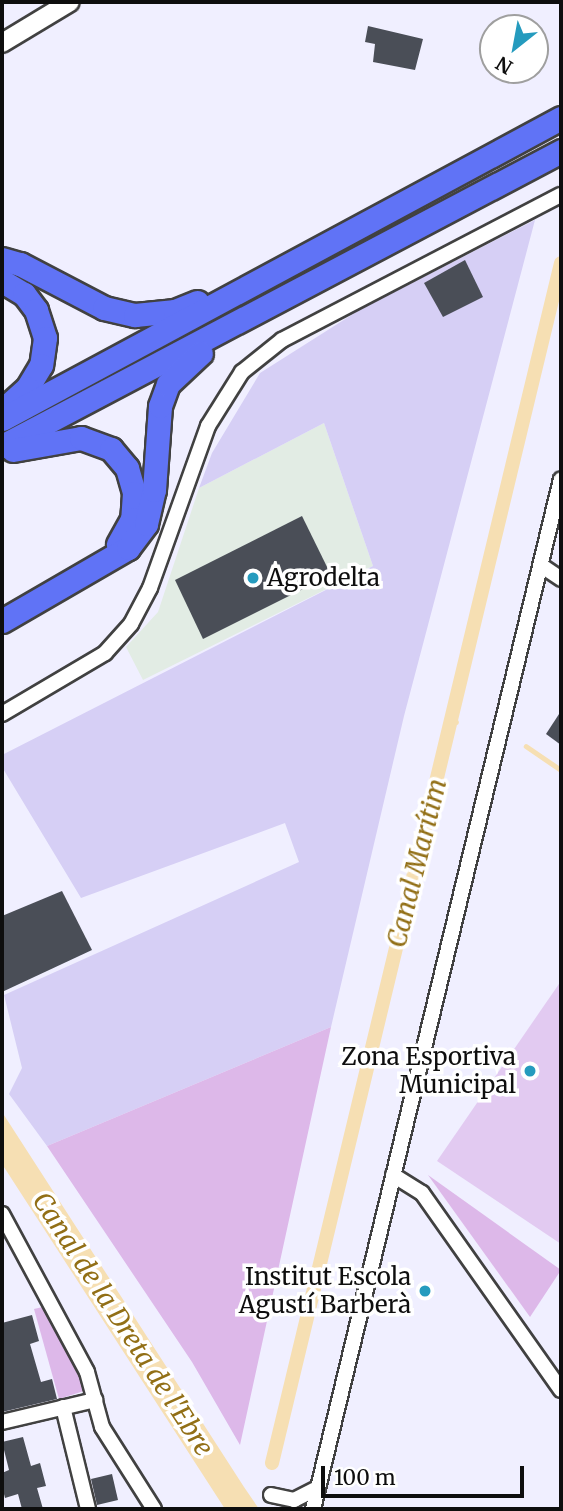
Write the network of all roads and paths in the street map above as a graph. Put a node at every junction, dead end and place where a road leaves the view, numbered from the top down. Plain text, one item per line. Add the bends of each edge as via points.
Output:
1 (70, 2) edge
2 (2, 43) edge
3 (561, 118) edge
4 (561, 151) edge
5 (556, 198) edge
6 (2, 259) edge
7 (284, 267) junction
8 (2, 281) edge
9 (239, 323) junction
10 (2, 411) edge
11 (2, 419) edge
12 (2, 446) edge
13 (2, 453) edge
14 (561, 480) edge
15 (96, 566) junction
16 (542, 566) junction
17 (561, 579) edge
18 (2, 621) edge
19 (2, 714) edge
20 (393, 1175) junction
21 (2, 1214) edge
22 (561, 1390) edge
23 (95, 1400) junction
24 (63, 1407) junction
25 (2, 1422) edge
26 (318, 1488) junction
27 (88, 1509) edge
28 (154, 1509) edge
29 (284, 1509) edge
30 (313, 1509) edge

1 - 2 street
3 - 7 highway
4 - 9 highway
5 - 19 street via 282,340 242,372 208,426 154,577 131,624 105,653
6 - 7 highway via 104,308 135,315 175,311
7 - 11 highway
8 - 10 highway via 24,294 36,310 45,338 41,365 27,388
9 - 12 highway
9 - 15 highway via 168,384 160,406 154,490 146,524 128,548
13 - 15 highway via 80,438 111,449 127,468 134,493 132,519 121,541
14 - 16 street
15 - 18 highway
16 - 17 street
16 - 20 street
20 - 22 street via 422,1193
20 - 26 street
21 - 23 street via 87,1372
23 - 24 street
23 - 28 street via 106,1433
24 - 25 street
24 - 27 street
26 - 29 street via 294,1500 271,1496
26 - 30 street

